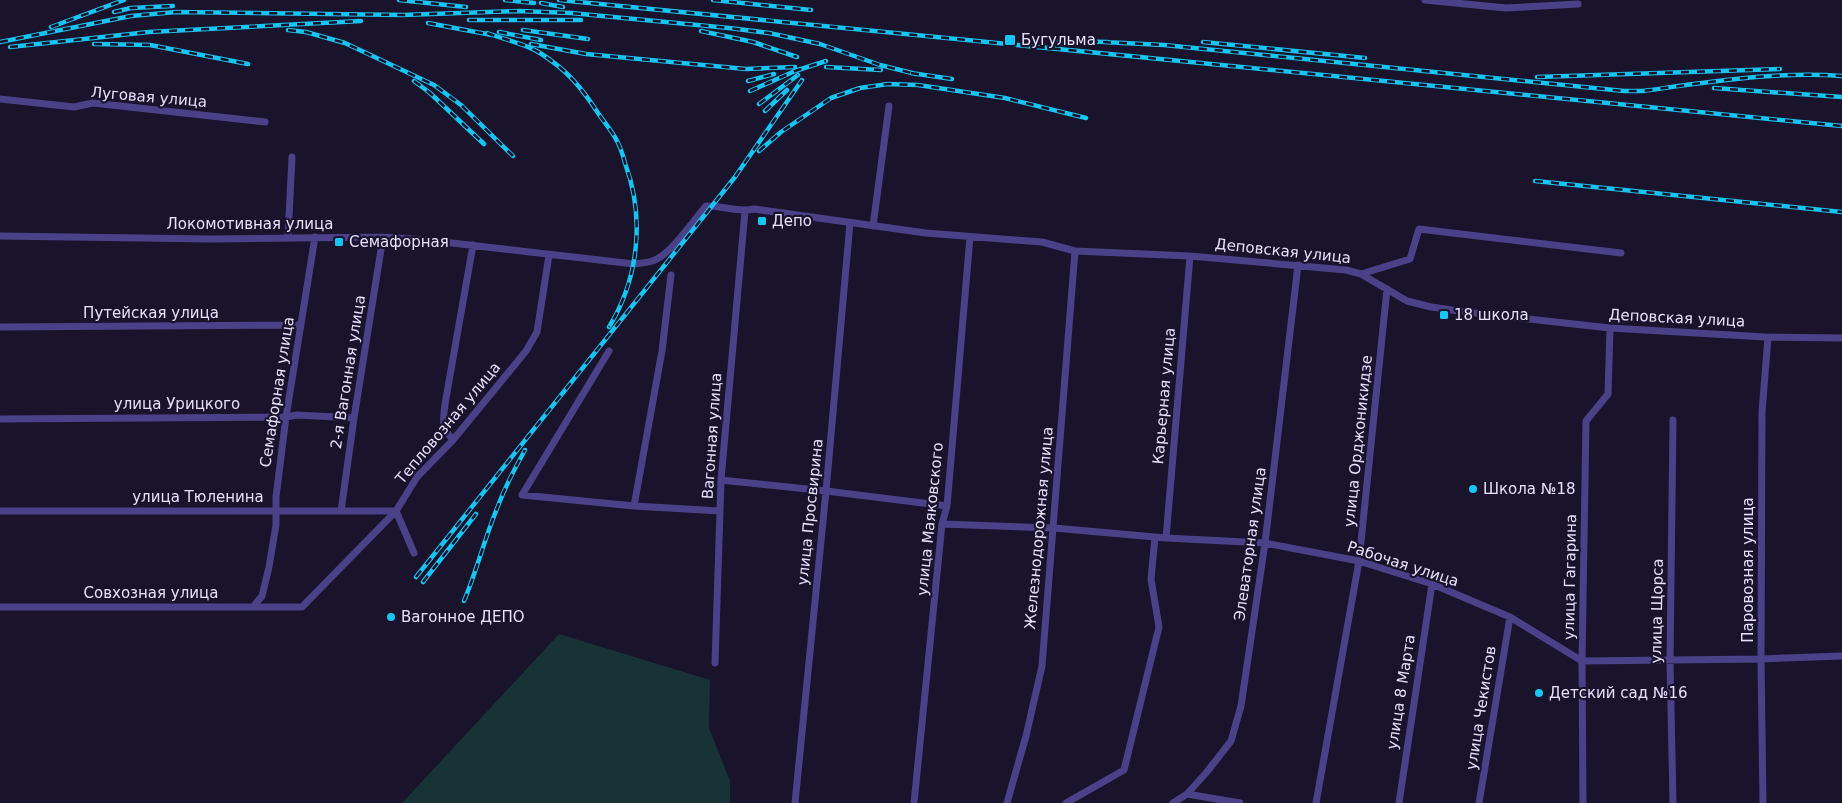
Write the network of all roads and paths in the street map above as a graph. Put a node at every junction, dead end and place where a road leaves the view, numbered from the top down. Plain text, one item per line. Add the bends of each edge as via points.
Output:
1 (1425, 0) edge
2 (1506, 4) edge
3 (1578, 4) dead end
4 (0, 99) edge
5 (889, 106) dead end
6 (266, 122) dead end
7 (292, 157) dead end
8 (745, 211) junction
9 (850, 223) junction
10 (873, 226) junction
11 (0, 236) edge
12 (288, 237) junction
13 (315, 237) junction
14 (970, 237) junction
15 (383, 238) junction
16 (473, 245) junction
17 (1075, 251) junction
18 (1622, 252) dead end
19 (549, 255) junction
20 (1190, 256) junction
21 (1298, 264) junction
22 (1361, 274) junction
23 (672, 276) dead end
24 (1387, 289) junction
25 (301, 325) junction
26 (0, 327) edge
27 (1610, 328) junction
28 (1768, 337) junction
29 (1842, 338) edge
30 (609, 351) dead end
31 (286, 417) junction
32 (0, 418) edge
33 (354, 418) junction
34 (1673, 420) dead end
35 (453, 440) junction
36 (721, 480) junction
37 (826, 490) junction
38 (634, 506) junction
39 (947, 506) junction
40 (275, 510) junction
41 (0, 511) edge
42 (341, 511) junction
43 (396, 511) junction
44 (720, 511) junction
45 (942, 524) junction
46 (1054, 528) junction
47 (1156, 537) junction
48 (1166, 538) junction
49 (1265, 543) junction
50 (414, 553) dead end
51 (1360, 561) junction
52 (1432, 584) junction
53 (302, 606) joint
54 (0, 607) edge
55 (253, 607) junction
56 (1510, 616) junction
57 (1842, 656) edge
58 (1761, 660) junction
59 (1582, 661) junction
60 (1670, 661) junction
61 (715, 663) dead end
62 (1187, 794) junction
63 (795, 803) edge
64 (914, 803) edge
65 (1007, 803) edge
66 (1066, 803) edge
67 (1173, 803) edge
68 (1240, 803) edge
69 (1316, 803) edge
70 (1398, 803) edge
71 (1479, 803) edge
72 (1583, 803) edge
73 (1673, 803) edge
74 (1763, 803) edge

1 - 2 street
2 - 3 street
4 - 6 street, Луговая улица via 74,106 93,103
5 - 10 street
7 - 12 street
8 - 9 street, Деповская улица via 754,209
8 - 19 street, Локомотивная улица via 706,206 667,251 647,263
8 - 36 street, Вагонная улица
9 - 10 street, Деповская улица
9 - 37 street, улица Просвирина
10 - 14 street, Деповская улица
11 - 12 street, Локомотивная улица
12 - 13 street, Локомотивная улица
13 - 15 street, Локомотивная улица
13 - 25 street, Семафорная улица
14 - 17 street, Деповская улица via 1042,242
14 - 39 street, улица Маяковского
15 - 16 street, Локомотивная улица
15 - 33 street, 2-я Вагонная улица
16 - 19 street, Локомотивная улица
16 - 35 street via 445,404 443,425
17 - 20 street, Деповская улица
17 - 46 street, Железнодорожная улица
18 - 22 street via 1419,229 1410,259
19 - 35 street, Тепловозная улица via 537,332 526,351
20 - 21 street, Деповская улица
20 - 48 street, Карьерная улица
21 - 22 street, Деповская улица
21 - 49 street, Элеваторная улица
22 - 24 street, Деповская улица
23 - 38 street via 662,352
24 - 27 street, Деповская улица via 1407,300 1431,307
24 - 51 street, улица Орджоникидзе
25 - 26 street, Путейская улица
25 - 31 street, Семафорная улица
27 - 28 street, Деповская улица
27 - 59 street, улица Гагарина via 1608,394 1586,421
28 - 29 street, Деповская улица
28 - 58 street, Паровозная улица via 1762,412
30 - 38 street via 522,495
31 - 32 street, улица Урицкого
31 - 33 street, улица Урицкого
31 - 40 street, Семафорная улица
33 - 42 street, 2-я Вагонная улица
34 - 60 street, улица Щорса
35 - 43 street, Тепловозная улица via 417,477
36 - 37 street
36 - 44 street, Вагонная улица
37 - 39 street
37 - 63 street, улица Просвирина
38 - 44 street
39 - 45 street, улица Маяковского
40 - 41 street, улица Тюленина
40 - 42 street, улица Тюленина
40 - 55 street, Семафорная улица via 270,567 262,596
42 - 43 street, улица Тюленина
43 - 50 street
43 - 53 street, Тепловозная улица
44 - 61 street, Вагонная улица
45 - 46 street, Рабочая улица
45 - 64 street, улица Маяковского
46 - 47 street, Рабочая улица
46 - 65 street, Железнодорожная улица via 1042,666
47 - 48 street, Рабочая улица
47 - 66 street via 1150,579 1159,627 1124,770
48 - 49 street, Рабочая улица
49 - 51 street, Рабочая улица
49 - 62 street, Элеваторная улица via 1241,706 1231,741
51 - 52 street, Рабочая улица
51 - 69 street, улица Орджоникидзе
52 - 56 street, Рабочая улица
52 - 70 street, улица 8 Марта
53 - 55 street, Совхозная улица
54 - 55 street, Совхозная улица
56 - 59 street, Рабочая улица
56 - 71 street, улица Чекистов
57 - 58 street
58 - 60 street
58 - 74 street, Паровозная улица
59 - 60 street
59 - 72 street, улица Гагарина
60 - 73 street, улица Щорса
62 - 67 street, Элеваторная улица
62 - 68 street

